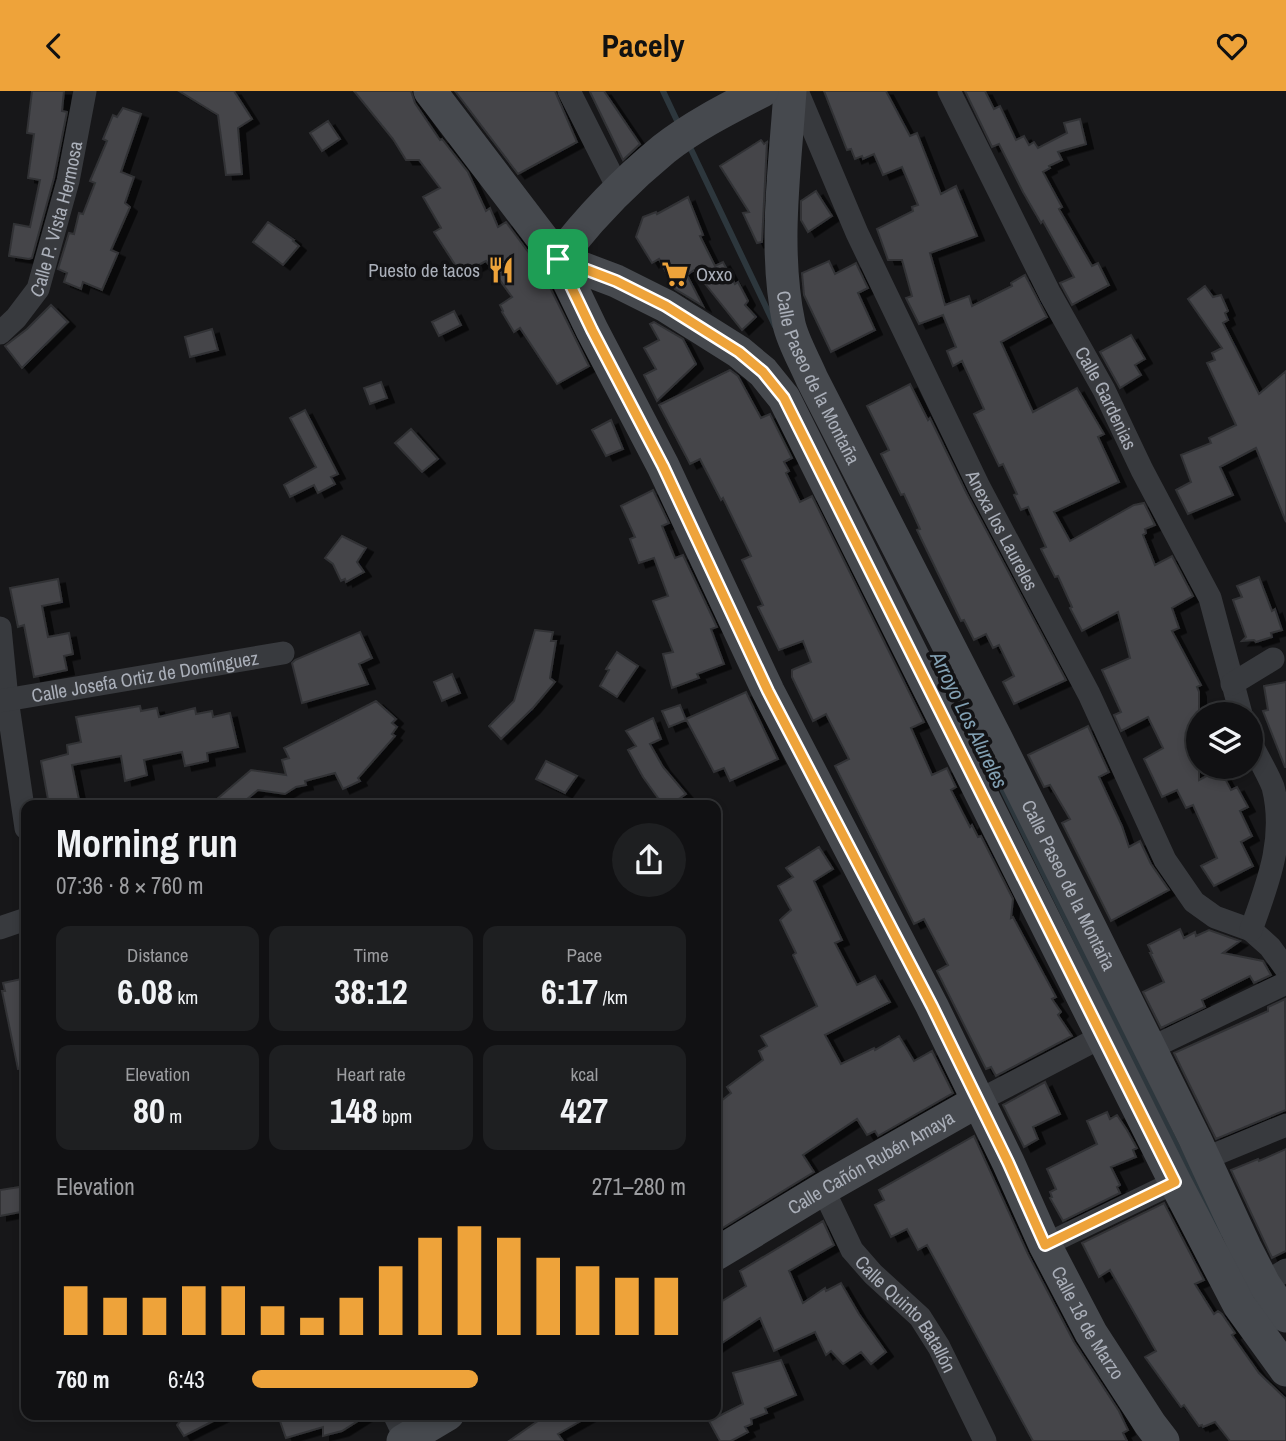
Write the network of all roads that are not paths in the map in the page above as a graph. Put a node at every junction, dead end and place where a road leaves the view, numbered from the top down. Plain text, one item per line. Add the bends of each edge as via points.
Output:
1 (85, 91) edge
2 (429, 91) edge
3 (569, 91) edge
4 (762, 91) edge
5 (790, 91) edge
6 (797, 91) edge
7 (949, 91) edge
8 (619, 190) junction
9 (558, 259) junction
10 (0, 334) edge
11 (0, 628) edge
12 (283, 653) dead end
13 (1273, 659) dead end
14 (1232, 684) junction
15 (4, 700) edge
16 (1237, 702) edge
17 (1263, 768) edge
18 (21, 800) edge
19 (1282, 809) edge
20 (21, 921) edge
21 (0, 927) edge
22 (1251, 930) junction
23 (1286, 969) edge
24 (1286, 983) edge
25 (1103, 1036) junction
26 (1149, 1049) junction
27 (978, 1101) junction
28 (1286, 1125) edge
29 (1204, 1160) junction
30 (1175, 1182) junction
31 (823, 1189) junction
32 (1045, 1245) junction
33 (721, 1251) edge
34 (1275, 1277) edge
35 (1286, 1317) edge
36 (1286, 1370) edge
37 (434, 1420) edge
38 (403, 1434) edge
39 (1153, 1435) edge
40 (985, 1441) edge

1 - 10 street, Calle P. Vista Hermosa via 47,265 38,289
2 - 9 main road, Calle 18 de Marzo
3 - 8 street
4 - 8 main road via 665,148
5 - 26 main road, Calle Paseo de la Montaña via 780,247 789,327
6 - 22 street, Anexa los Laureles via 862,245 979,487 1089,694 1165,860 1194,902 1215,917
7 - 14 street, Calle Gardenias via 1210,598
8 - 9 main road via 586,222
9 - 25 main road, Calle Paseo de la Montaña via 616,281 677,313 739,352 784,398
9 - 27 main road, Calle 18 de Marzo via 663,466 768,691
11 - 15 street
12 - 15 street, Calle Josefa Ortiz de Domínguez
13 - 14 street
14 - 16 street, Calle Gardenias
15 - 18 street
17 - 19 street
19 - 22 street via 1280,841
20 - 21 street
22 - 23 street
24 - 26 street
25 - 27 street, Calle Cañón Rubén Amaya
25 - 30 main road, Calle Paseo de la Montaña
26 - 29 main road, Calle Paseo de la Montaña
27 - 31 main road, Calle Cañón Rubén Amaya
27 - 32 main road, Calle 18 de Marzo
28 - 29 street
29 - 34 main road, Calle Paseo de la Montaña
30 - 32 street
30 - 36 main road, Calle Paseo de la Montaña via 1239,1304
31 - 33 main road, Calle Cañón Rubén Amaya
31 - 40 street, Calle Quinto Batallón via 852,1250 920,1318 939,1347
32 - 39 main road, Calle 18 de Marzo
34 - 35 main road, Calle Paseo de la Montaña
37 - 38 main road

